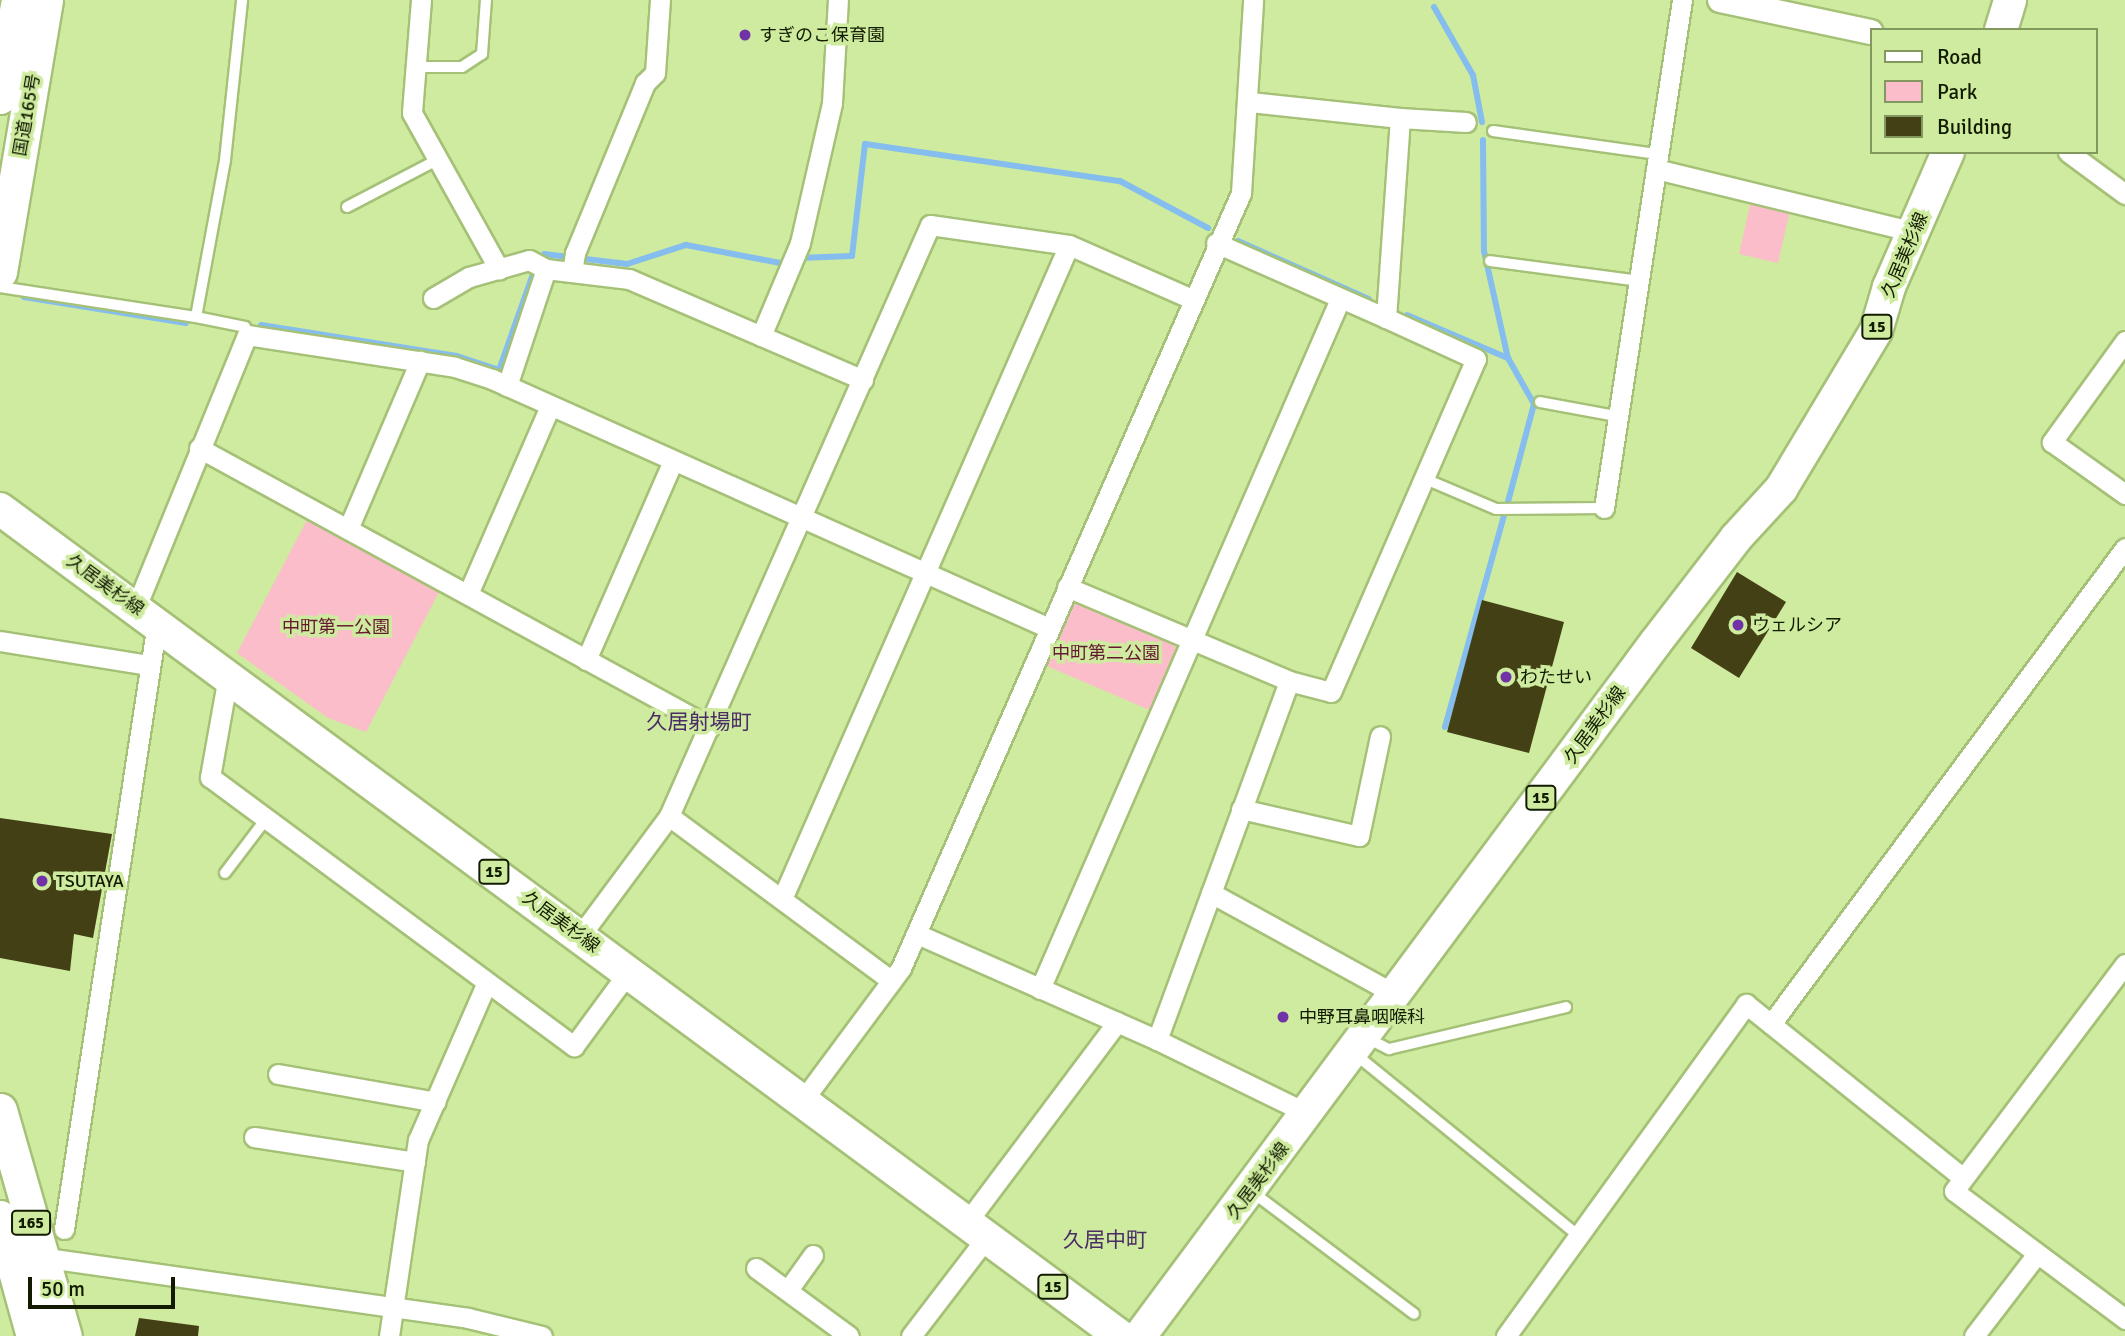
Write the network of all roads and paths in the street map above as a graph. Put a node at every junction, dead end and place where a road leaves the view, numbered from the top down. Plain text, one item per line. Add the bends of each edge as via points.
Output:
1 (18, 0) edge
2 (46, 0) edge
3 (242, 0) edge
4 (421, 0) edge
5 (486, 0) edge
6 (660, 0) edge
7 (838, 0) edge
8 (1253, 0) edge
9 (1682, 0) edge
10 (1720, 0) edge
11 (2010, 0) edge
12 (2002, 28) edge
13 (1870, 32) edge
14 (416, 67) junction
15 (0, 97) edge
16 (1250, 102) junction
17 (1401, 118) junction
18 (1466, 122) dead end
19 (1493, 131) dead end
20 (1947, 154) edge
21 (2071, 154) edge
22 (439, 159) junction
23 (1657, 162) junction
24 (2125, 194) edge
25 (346, 207) dead end
26 (1914, 232) junction
27 (1216, 243) junction
28 (1069, 245) junction
29 (1490, 261) dead end
30 (574, 264) junction
31 (499, 269) junction
32 (546, 269) junction
33 (0, 272) edge
34 (1639, 281) junction
35 (0, 287) edge
36 (433, 298) dead end
37 (1192, 299) junction
38 (1340, 299) junction
39 (196, 317) junction
40 (1386, 318) junction
41 (247, 335) junction
42 (761, 336) junction
43 (2125, 341) edge
44 (420, 361) junction
45 (863, 380) junction
46 (507, 386) junction
47 (1540, 402) dead end
48 (550, 406) junction
49 (1616, 416) junction
50 (200, 448) junction
51 (673, 461) junction
52 (1423, 478) junction
53 (2125, 494) edge
54 (1604, 508) joint
55 (0, 509) edge
56 (802, 517) junction
57 (348, 529) junction
58 (2125, 548) edge
59 (926, 573) junction
60 (1067, 587) junction
61 (468, 594) junction
62 (146, 615) junction
63 (1049, 628) junction
64 (1191, 640) junction
65 (0, 641) edge
66 (586, 660) junction
67 (149, 665) junction
68 (228, 676) junction
69 (1289, 681) junction
70 (710, 727) junction
71 (1380, 736) dead end
72 (1241, 809) junction
73 (669, 816) junction
74 (266, 819) junction
75 (225, 873) dead end
76 (1211, 893) junction
77 (782, 899) junction
78 (917, 934) junction
79 (580, 936) junction
80 (2125, 964) edge
81 (629, 971) junction
82 (892, 981) junction
83 (487, 982) junction
84 (1040, 989) junction
85 (1395, 994) junction
86 (1566, 1007) dead end
87 (1117, 1022) junction
88 (1771, 1024) junction
89 (1157, 1040) junction
90 (1360, 1046) junction
91 (278, 1074) dead end
92 (803, 1100) junction
93 (436, 1102) junction
94 (0, 1110) edge
95 (1310, 1114) junction
96 (254, 1137) dead end
97 (415, 1162) junction
98 (1962, 1177) junction
99 (1251, 1191) junction
100 (0, 1217) edge
101 (64, 1229) dead end
102 (977, 1230) junction
103 (1579, 1236) junction
104 (2037, 1254) junction
105 (813, 1255) dead end
106 (17, 1258) edge
107 (756, 1268) dead end
108 (788, 1290) junction
109 (394, 1307) junction
110 (1414, 1314) dead end
111 (2125, 1319) edge
112 (33, 1336) edge
113 (65, 1336) edge
114 (389, 1336) edge
115 (542, 1336) edge
116 (849, 1336) edge
117 (911, 1336) edge
118 (1120, 1336) edge
119 (1140, 1336) edge
120 (1506, 1336) edge
121 (1975, 1336) edge

1 - 15 highway, 国道165号
2 - 33 highway, 国道165号
3 - 39 lane via 225,160
4 - 14 street
5 - 14 lane via 482,54 463,66
6 - 30 street via 655,72 645,83
7 - 42 street via 832,103 793,262
8 - 16 street
9 - 23 street
10 - 13 street
11 - 12 main road
14 - 22 street via 412,113
16 - 17 street
16 - 27 street via 1241,193
17 - 18 street
17 - 40 street
19 - 23 lane
20 - 26 main road, 久居美杉線 / 15
21 - 24 street
22 - 25 lane
22 - 31 street
23 - 26 street
23 - 34 street
26 - 85 main road, 久居美杉線 / 15 via 1876,331 1781,489 1728,548
27 - 37 street
27 - 38 street
28 - 37 street
28 - 45 street via 930,225
28 - 59 street
29 - 34 lane
30 - 32 street
30 - 42 street via 629,279
31 - 32 street via 529,260
31 - 36 street via 469,277
32 - 46 street
34 - 49 street
35 - 39 lane
37 - 60 street
38 - 40 street
38 - 64 street
39 - 41 lane via 245,327
40 - 52 street via 1476,359
41 - 44 street
41 - 50 street
42 - 45 street
43 - 53 street via 2052,442
44 - 46 street via 455,367
44 - 57 street
45 - 56 street
46 - 48 street
47 - 49 lane
48 - 51 street
48 - 61 street
49 - 54 street
50 - 57 street
50 - 62 street
51 - 56 street
51 - 66 street
52 - 54 lane via 1496,509
52 - 69 street via 1331,692
55 - 62 main road, 久居美杉線 / 15
56 - 59 street
56 - 70 street
57 - 61 street
58 - 88 street
59 - 63 street
59 - 77 street
60 - 63 street
60 - 64 street
61 - 66 street
62 - 67 street
62 - 68 main road, 久居美杉線 / 15
63 - 78 street
64 - 69 street
64 - 84 street
65 - 67 street
66 - 70 street
67 - 101 street
68 - 74 street via 210,777
68 - 79 main road, 久居美杉線 / 15
69 - 72 street
70 - 73 street
71 - 72 street via 1359,836
72 - 76 street
73 - 77 street
73 - 79 street
74 - 75 lane
74 - 83 street
76 - 85 street
76 - 89 street
77 - 82 street
78 - 82 street
78 - 84 street
79 - 81 main road, 久居美杉線 / 15
80 - 98 street
81 - 83 street via 574,1046
81 - 92 main road, 久居美杉線 / 15
82 - 92 street
83 - 93 street
84 - 87 street
85 - 90 main road, 久居美杉線 / 15
86 - 90 lane via 1389,1049
87 - 89 street
87 - 102 street
88 - 98 street
88 - 103 street via 1746,1004
89 - 95 street
90 - 95 main road, 久居美杉線 / 15
90 - 103 lane
91 - 93 street
92 - 102 main road, 久居美杉線 / 15
93 - 97 street via 418,1140
94 - 106 highway, 165
95 - 99 main road, 久居美杉線 / 15
96 - 97 street
97 - 109 street
98 - 104 street via 1954,1191
99 - 110 lane
99 - 119 main road, 久居美杉線 / 15
100 - 106 highway, 165
102 - 117 street
102 - 118 main road, 久居美杉線 / 15
103 - 120 street
104 - 111 street
104 - 121 street
105 - 108 street
106 - 109 street
106 - 112 highway, 165
106 - 113 highway, 165
107 - 108 street
108 - 116 street
109 - 114 street
109 - 115 street

